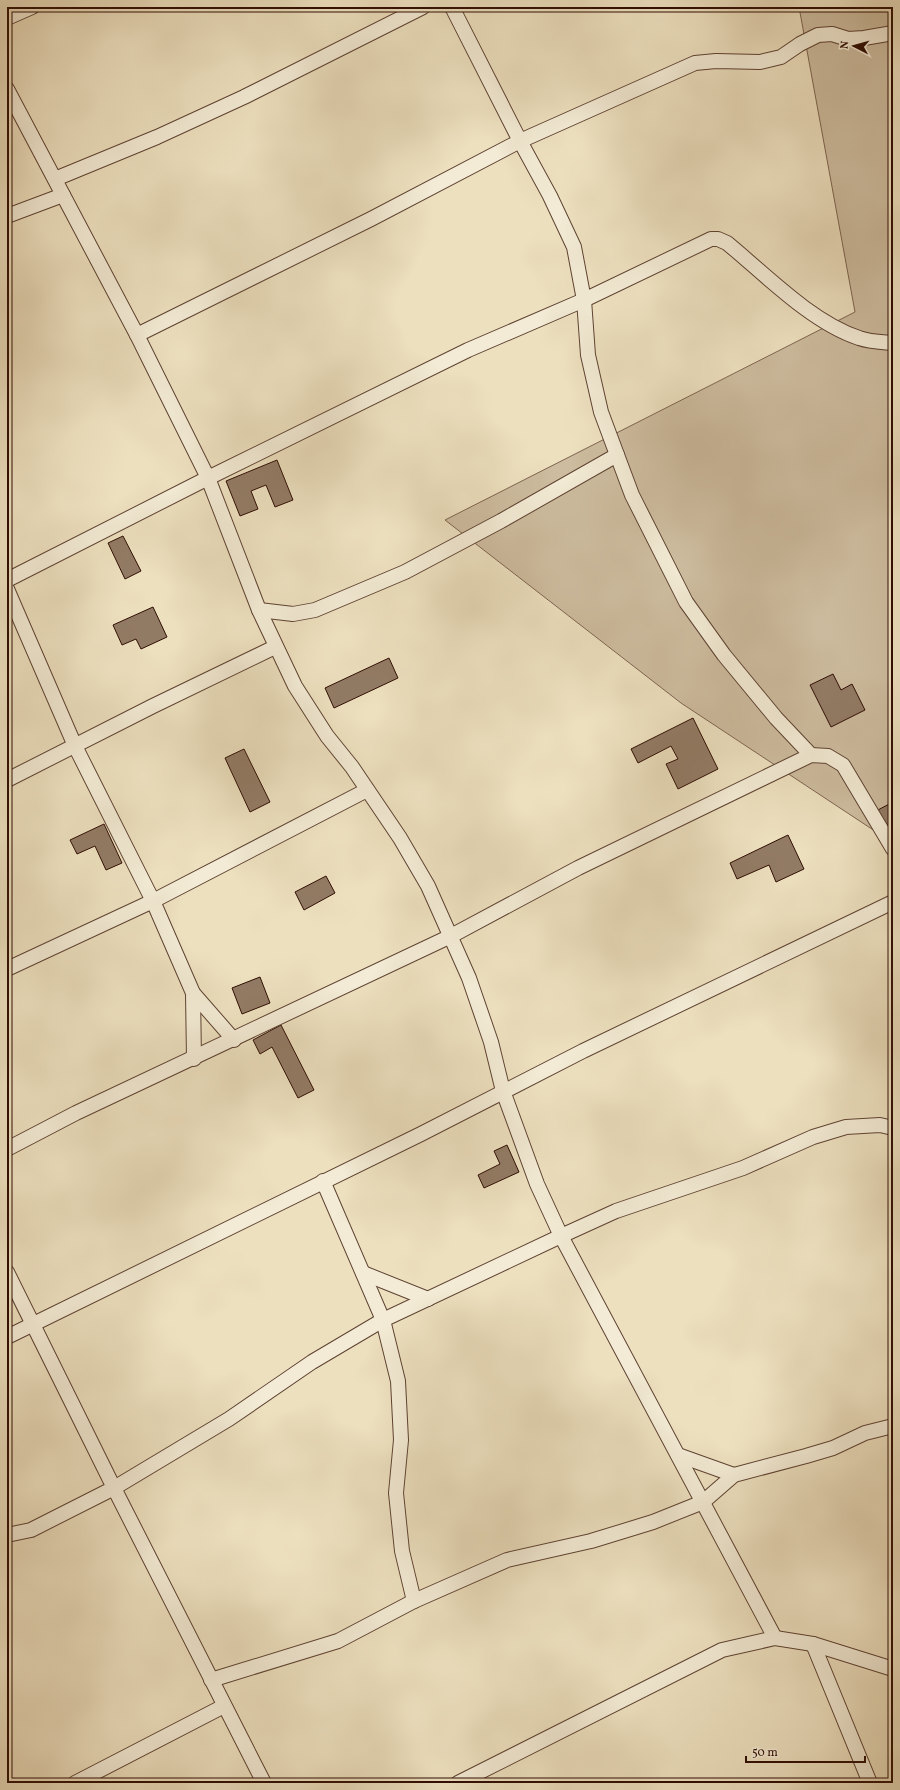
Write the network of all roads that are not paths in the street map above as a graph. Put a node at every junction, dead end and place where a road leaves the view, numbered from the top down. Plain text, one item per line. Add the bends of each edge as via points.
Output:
1 (32, 7) edge
2 (423, 7) edge
3 (452, 7) edge
4 (7, 18) edge
5 (893, 34) edge
6 (7, 89) edge
7 (520, 141) junction
8 (55, 179) junction
9 (63, 195) junction
10 (7, 216) edge
11 (584, 300) junction
12 (137, 335) junction
13 (893, 343) edge
14 (617, 455) junction
15 (208, 478) junction
16 (7, 580) edge
17 (7, 589) edge
18 (259, 610) junction
19 (275, 647) junction
20 (75, 746) junction
21 (811, 755) junction
22 (7, 780) edge
23 (367, 790) junction
24 (893, 849) edge
25 (153, 901) junction
26 (893, 902) edge
27 (451, 936) junction
28 (7, 969) edge
29 (193, 993) junction
30 (234, 1040) junction
31 (194, 1059) junction
32 (503, 1091) junction
33 (893, 1128) edge
34 (7, 1149) edge
35 (323, 1181) junction
36 (561, 1236) junction
37 (7, 1272) edge
38 (363, 1273) junction
39 (428, 1298) junction
40 (383, 1320) junction
41 (32, 1323) junction
42 (7, 1337) edge
43 (893, 1426) edge
44 (678, 1456) junction
45 (734, 1474) junction
46 (114, 1488) junction
47 (704, 1502) junction
48 (7, 1535) edge
49 (414, 1601) junction
50 (775, 1638) junction
51 (813, 1644) junction
52 (893, 1669) edge
53 (210, 1680) junction
54 (224, 1706) junction
55 (75, 1783) edge
56 (264, 1783) edge
57 (458, 1783) edge
58 (870, 1783) edge

1 - 4 street
2 - 8 street via 244,97 164,134
3 - 7 street
5 - 7 street via 848,39 832,34 818,35 781,57 760,62 695,63
6 - 8 street
7 - 11 street via 574,247
7 - 12 street via 371,219
8 - 9 street
9 - 10 street
9 - 12 street
11 - 13 street via 711,239 718,239 728,243 799,304 842,330 860,338
11 - 14 street via 588,355 601,412
11 - 15 street via 468,350
12 - 15 street
14 - 18 street via 398,575 315,610 292,614
14 - 21 street via 632,495 686,602 724,655 776,718
15 - 16 street
15 - 18 street
17 - 20 street
18 - 19 street
19 - 20 street
19 - 23 street via 327,736
20 - 22 street
20 - 25 street
21 - 24 street via 828,756 844,765
21 - 27 street via 578,868
23 - 25 street
23 - 27 street via 400,838 428,886
25 - 28 street
25 - 29 street
26 - 32 street
27 - 30 street
27 - 32 street via 469,978 491,1042
29 - 30 street
29 - 31 street
30 - 31 street
31 - 34 street via 68,1117
32 - 35 street
32 - 36 street via 537,1184
33 - 36 street via 846,1126 743,1168 616,1211
35 - 38 street
35 - 41 street
36 - 39 street
36 - 44 street
37 - 41 street
38 - 39 street
38 - 40 street
39 - 40 street
40 - 46 street
40 - 49 street via 398,1381 401,1440 396,1493 402,1551
41 - 42 street
41 - 46 street
43 - 45 street via 865,1433 833,1448
44 - 45 street
44 - 47 street
45 - 47 street
46 - 48 street via 31,1530
46 - 53 street
47 - 49 street via 591,1542 507,1560
47 - 50 street
49 - 53 street via 338,1641
50 - 51 street
50 - 57 street via 722,1650
51 - 52 street
51 - 58 street
53 - 54 street
54 - 55 street
54 - 56 street

